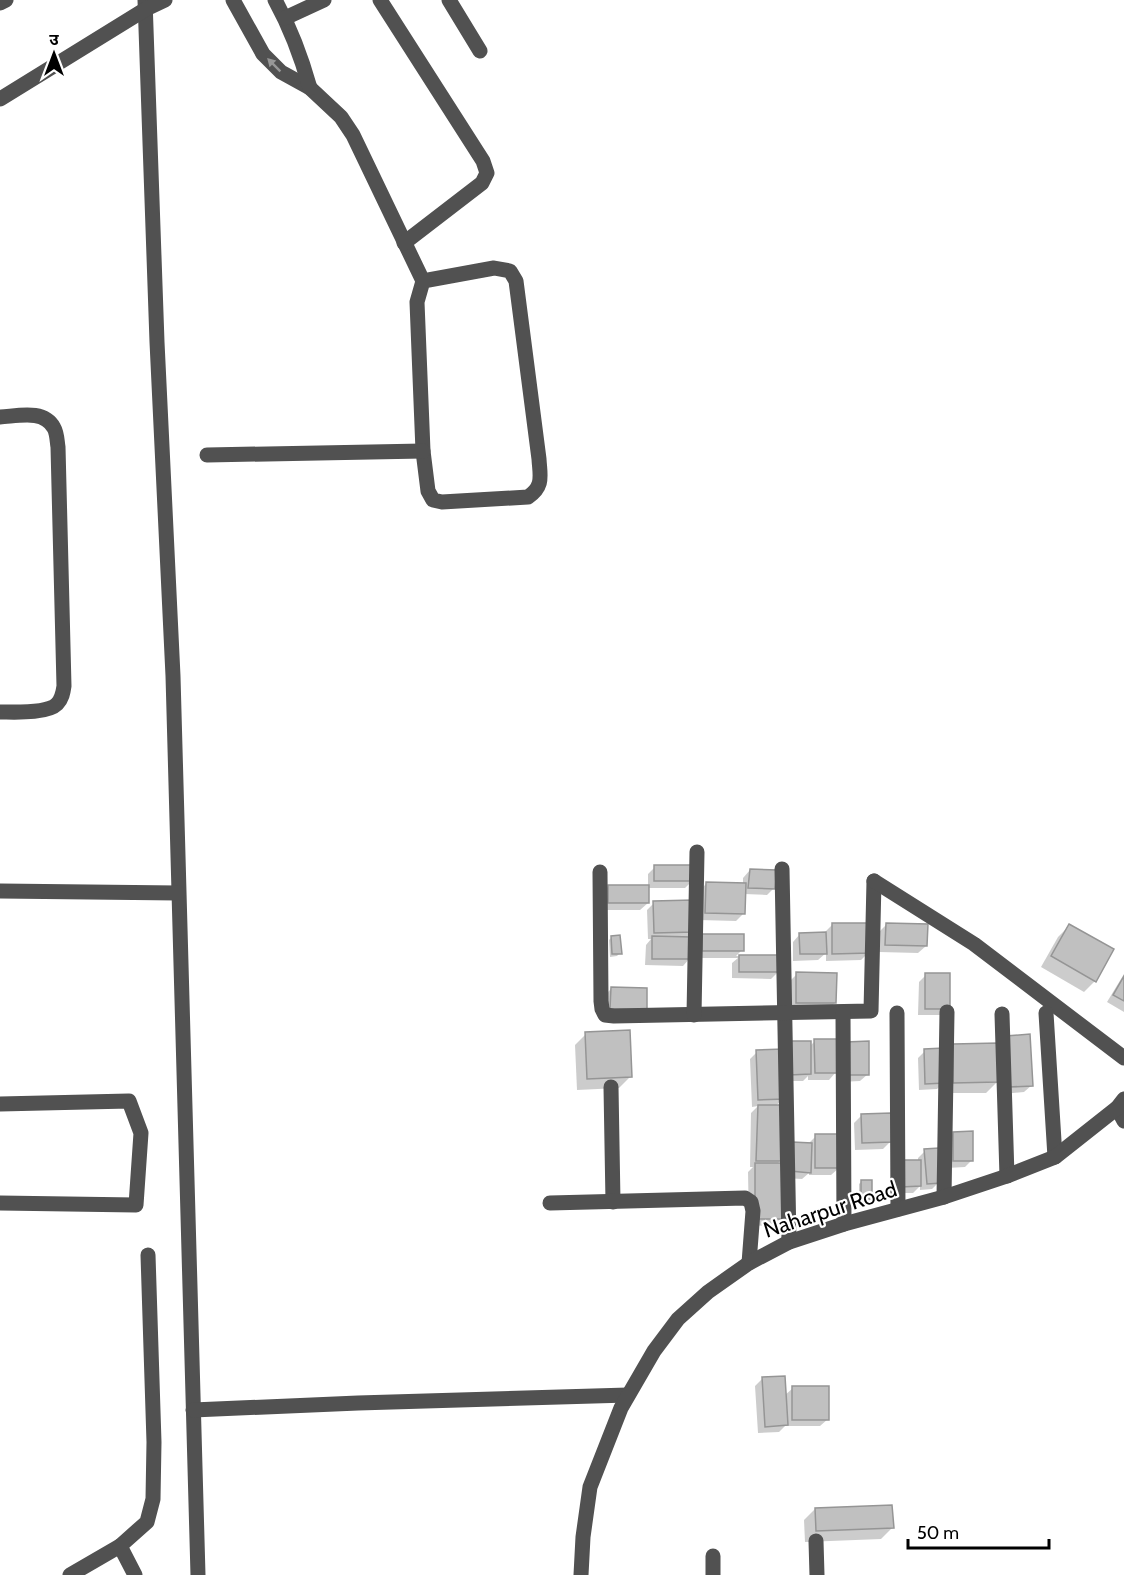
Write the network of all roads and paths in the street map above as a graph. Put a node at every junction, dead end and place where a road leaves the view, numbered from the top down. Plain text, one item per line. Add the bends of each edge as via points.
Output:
1 (6, 0) edge
2 (165, 0) edge
3 (233, 0) edge
4 (274, 0) edge
5 (324, 0) edge
6 (380, 0) edge
7 (449, 0) edge
8 (0, 3) edge
9 (146, 5) edge
10 (285, 18) junction
11 (480, 51) dead end
12 (310, 88) junction
13 (0, 99) edge
14 (404, 243) junction
15 (423, 281) junction
16 (0, 417) edge
17 (423, 451) junction
18 (207, 455) dead end
19 (0, 712) edge
20 (697, 852) dead end
21 (782, 869) dead end
22 (600, 872) dead end
23 (0, 891) edge
24 (178, 893) junction
25 (947, 1012) dead end
26 (786, 1013) junction
27 (843, 1013) junction
28 (897, 1013) dead end
29 (1046, 1013) dead end
30 (1002, 1014) dead end
31 (694, 1015) junction
32 (1124, 1058) edge
33 (611, 1087) dead end
34 (0, 1104) edge
35 (1122, 1109) edge
36 (1055, 1157) junction
37 (1007, 1176) junction
38 (944, 1197) junction
39 (613, 1202) junction
40 (0, 1203) edge
41 (550, 1203) dead end
42 (898, 1209) junction
43 (844, 1224) junction
44 (789, 1242) junction
45 (148, 1256) dead end
46 (749, 1263) junction
47 (628, 1395) junction
48 (193, 1410) junction
49 (816, 1541) dead end
50 (120, 1546) junction
51 (713, 1557) dead end
52 (70, 1575) edge
53 (135, 1575) edge
54 (198, 1575) edge
55 (581, 1575) edge
56 (714, 1575) edge
57 (817, 1575) edge

1 - 8 street
2 - 9 street
12 -> 3 street via 280,72 263,54
4 - 10 street
5 - 10 street
6 - 14 street via 487,173 482,183
7 - 11 street
9 - 13 street
9 - 24 street
10 - 12 street via 300,51
12 - 14 street via 341,117 353,135
14 - 15 street
15 - 17 street via 417,302
15 - 17 street via 494,268 510,271 516,282 541,481 537,491 528,496 433,500 428,491
16 - 19 street via 36,415 48,420 56,430 64,686 55,706
17 - 18 street
20 - 31 street
21 - 26 street
22 - 31 street via 601,1001 605,1015
23 - 24 street
24 - 48 street
25 - 38 street
26 - 27 street
26 - 31 street
26 - 44 street
27 - 32 street via 872,1011 874,881 974,944
27 - 43 street
28 - 42 street
29 - 36 street
30 - 37 street
33 - 39 street
34 - 40 street via 129,1101 141,1133 136,1205
35 - 36 street, Naharpur Road
36 - 37 street, Naharpur Road
37 - 38 street, Naharpur Road
38 - 42 street, Naharpur Road
39 - 41 street
39 - 46 street via 746,1198 752,1202 753,1211
42 - 43 street, Naharpur Road
43 - 44 street, Naharpur Road
44 - 46 street, Naharpur Road
45 - 50 street via 153,1499 147,1522
46 - 47 street, Naharpur Road via 678,1319
47 - 48 street
47 - 55 street, Naharpur Road via 590,1487
48 - 54 street
49 - 57 street
50 - 52 street
50 - 53 street
51 - 56 street

